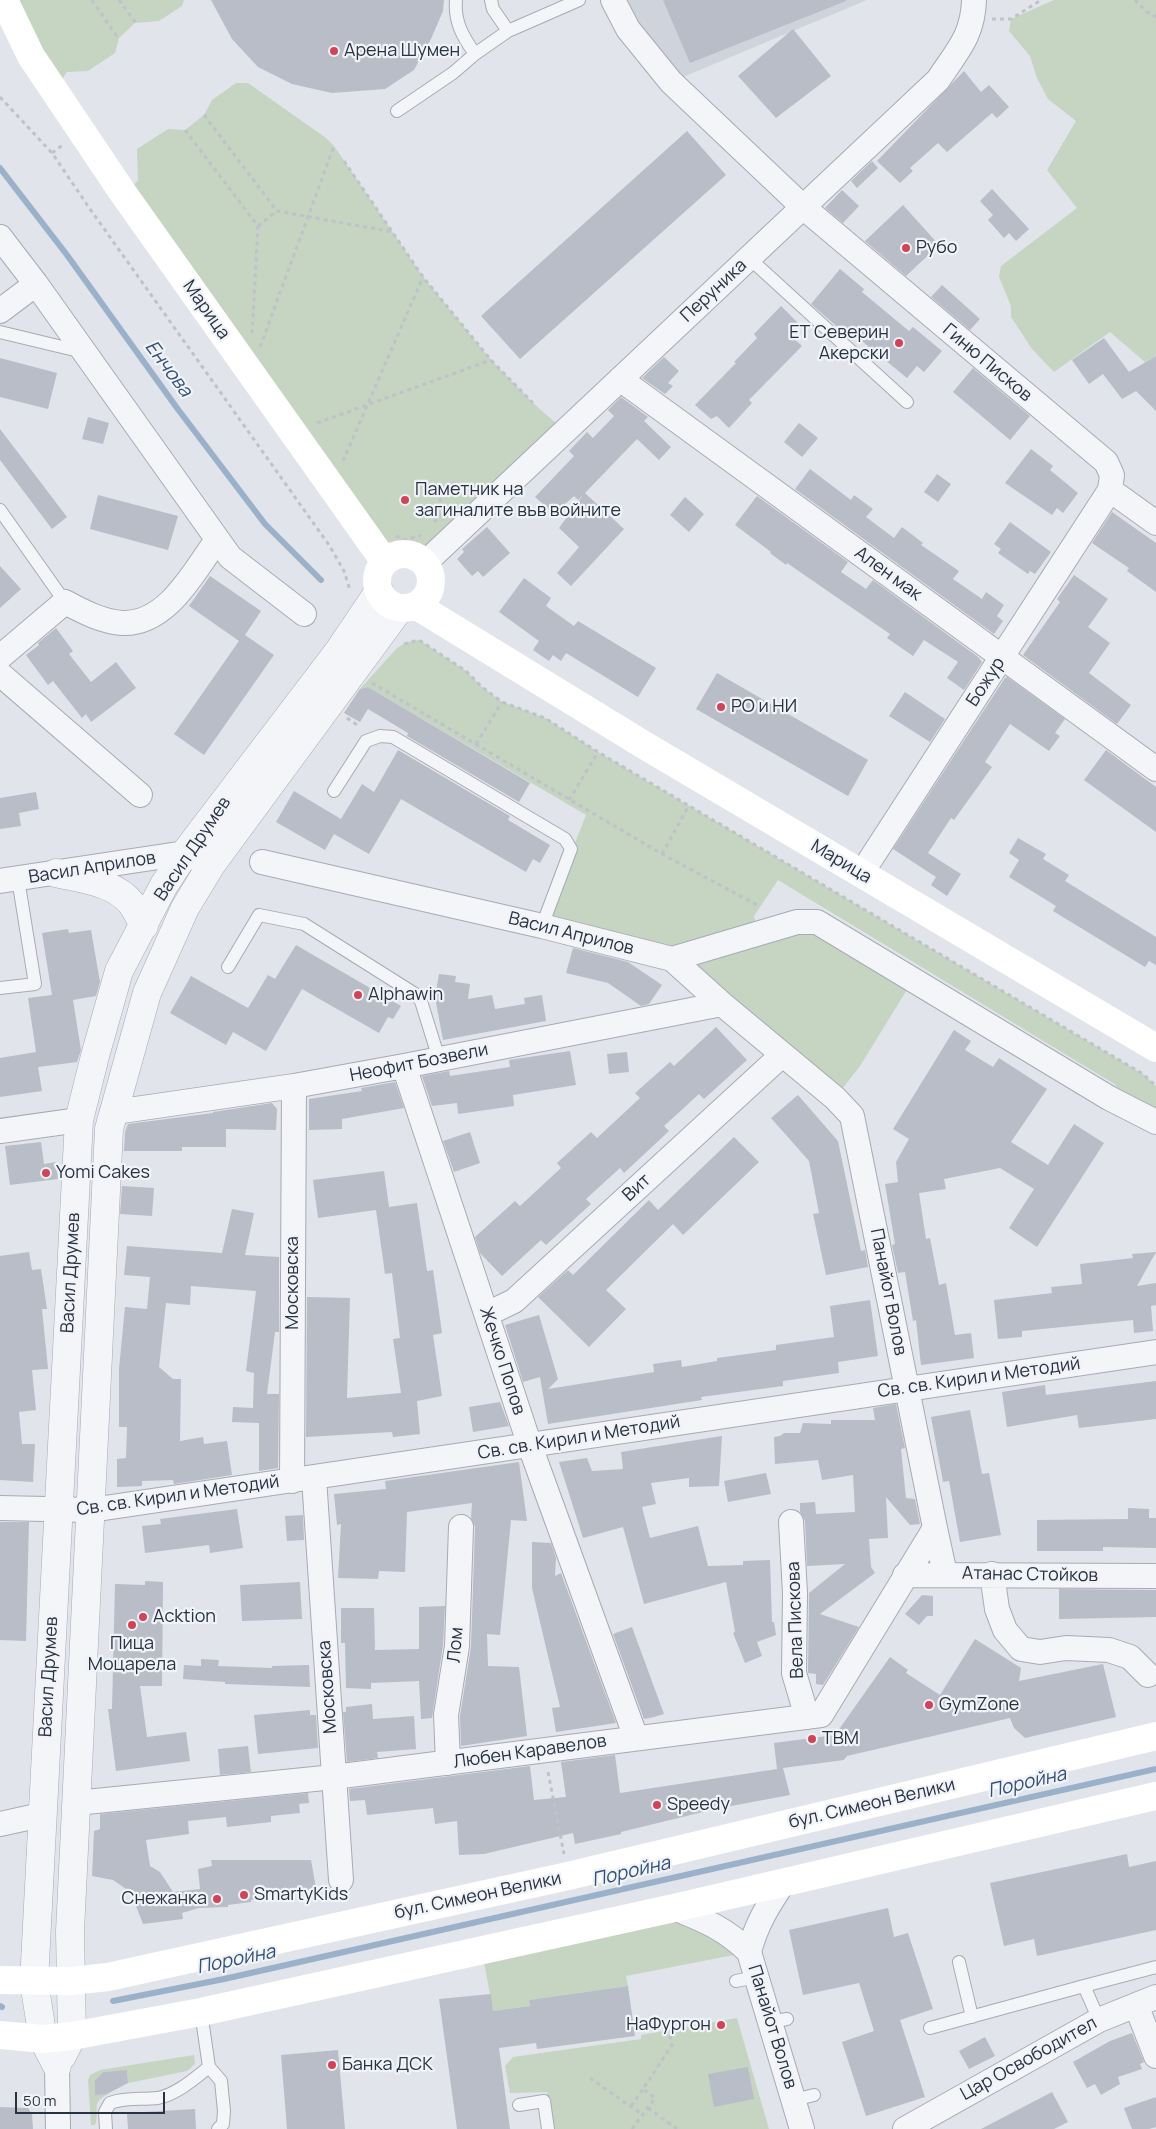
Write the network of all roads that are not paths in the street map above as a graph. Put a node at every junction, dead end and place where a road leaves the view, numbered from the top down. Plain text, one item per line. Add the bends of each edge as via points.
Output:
1 (456, 0) edge
2 (492, 0) edge
3 (579, 0) edge
4 (613, 0) edge
5 (3, 7) edge
6 (973, 10) edge
7 (508, 32) junction
8 (475, 54) junction
9 (396, 111) dead end
10 (804, 207) junction
11 (0, 237) edge
12 (748, 258) junction
13 (36, 284) junction
14 (0, 311) edge
15 (0, 332) edge
16 (85, 352) junction
17 (620, 379) junction
18 (907, 402) dead end
19 (1110, 490) junction
20 (0, 510) edge
21 (1156, 522) edge
22 (217, 540) junction
23 (385, 562) junction
24 (425, 564) junction
25 (379, 591) junction
26 (65, 602) junction
27 (415, 602) junction
28 (304, 614) dead end
29 (0, 657) edge
30 (1002, 658) junction
31 (0, 674) edge
32 (1156, 769) edge
33 (334, 791) dead end
34 (140, 796) dead end
35 (185, 853) junction
36 (262, 862) dead end
37 (211, 865) junction
38 (56, 873) junction
39 (861, 874) junction
40 (9, 880) edge
41 (144, 926) junction
42 (542, 926) junction
43 (672, 959) junction
44 (228, 967) dead end
45 (0, 988) edge
46 (722, 1004) junction
47 (1155, 1047) edge
48 (782, 1054) junction
49 (439, 1059) junction
50 (404, 1066) junction
51 (294, 1086) junction
52 (835, 1098) joint
53 (115, 1112) junction
54 (79, 1120) junction
55 (1156, 1122) edge
56 (0, 1131) edge
57 (487, 1314) junction
58 (1156, 1352) edge
59 (908, 1388) junction
60 (530, 1446) junction
61 (303, 1479) junction
62 (0, 1508) edge
63 (91, 1510) junction
64 (58, 1511) junction
65 (791, 1522) dead end
66 (461, 1527) dead end
67 (935, 1528) junction
68 (905, 1574) junction
69 (945, 1574) junction
70 (992, 1574) junction
71 (1156, 1576) edge
72 (1148, 1675) dead end
73 (807, 1717) junction
74 (1156, 1736) edge
75 (636, 1738) junction
76 (448, 1763) junction
77 (334, 1777) junction
78 (1156, 1796) edge
79 (76, 1803) junction
80 (41, 1814) junction
81 (0, 1824) edge
82 (341, 1880) dead end
83 (784, 1882) junction
84 (674, 1908) junction
85 (749, 1952) junction
86 (959, 1962) dead end
87 (1156, 1967) edge
88 (0, 1980) edge
89 (71, 1981) junction
90 (34, 1982) junction
91 (1084, 1986) junction
92 (1146, 2001) edge
93 (201, 2012) junction
94 (972, 2017) junction
95 (1099, 2020) junction
96 (930, 2028) dead end
97 (0, 2035) edge
98 (72, 2036) junction
99 (43, 2039) junction
100 (1156, 2056) edge
101 (57, 2066) junction
102 (209, 2067) junction
103 (519, 2104) dead end
104 (58, 2129) edge
105 (106, 2129) edge
106 (218, 2129) edge
107 (548, 2129) edge
108 (802, 2129) edge
109 (905, 2129) edge

1 - 8 lane via 460,32
2 - 7 lane via 499,20
3 - 7 lane
4 - 10 street, Гиню Писков via 628,30 671,82
5 - 23 main road, Марица via 31,56 123,193
6 - 10 street, Перуника via 970,30 938,80
7 - 8 lane
8 - 9 lane via 453,73
10 - 12 street, Перуника
10 - 19 street, Гиню Писков via 1106,462 1112,474
11 - 13 street
12 - 17 street, Перуника
12 - 18 lane
13 - 14 street
13 - 16 street
15 - 16 lane
16 - 22 street
17 - 24 street, Перуника
17 - 30 street, Ален мак
19 - 21 street
19 - 30 street, Божур
20 - 26 lane
22 - 26 street via 172,601 147,618 123,623 91,615
22 - 28 street via 230,557
23 - 24 main road via 398,554 405,554 413,555
23 - 25 main road via 377,576
24 - 27 main road via 432,577
25 - 27 main road via 387,603
25 - 35 street, Васил Друмев via 338,652
26 - 29 street
27 - 37 street, Васил Друмев via 355,672
27 - 39 main road, Марица via 532,677
30 - 32 street, Ален мак
30 - 39 street, Божур
31 - 34 street
33 - 42 lane via 366,740 393,737 565,840 571,849
35 - 37 street
35 - 38 street, Васил Априлов
35 - 41 street, Васил Друмев via 164,885
36 - 42 street, Васил Априлов
37 - 53 street, Васил Друмев via 185,908 147,993
38 - 40 street, Васил Априлов
38 - 41 street via 97,882 116,891 132,904
39 - 47 main road, Марица
40 - 45 lane via 35,984
41 - 54 street, Васил Друмев via 120,971
42 - 43 street, Васил Априлов
43 - 46 street, Васил Априлов
43 - 55 street via 797,922 817,922 1109,1098
44 - 49 lane via 259,915 304,924 415,994 421,1001
46 - 48 street, Васил Априлов
46 - 49 street, Неофит Бозвели
48 - 52 street, Васил Априлов
48 - 57 street, Вит via 514,1301
49 - 50 street, Неофит Бозвели
50 - 51 street, Неофит Бозвели
50 - 57 street, Жечко Попов
51 - 53 street, Неофит Бозвели
51 - 61 street, Московска
52 - 59 street, Панайот Волов via 852,1116
53 - 63 street, Васил Друмев via 110,1129
54 - 56 street
54 - 64 street, Васил Друмев
57 - 60 street, Жечко Попов
58 - 59 street, Св. св. Кирил и Методий
59 - 60 street, Св. св. Кирил и Методий
59 - 67 street, Панайот Волов
60 - 61 street, Св. св. Кирил и Методий
60 - 75 street, Жечко Попов
61 - 63 street, Св. св. Кирил и Методий
61 - 77 street, Московска
62 - 64 street, Св. св. Кирил и Методий
63 - 64 street, Св. св. Кирил и Методий
63 - 79 street, Васил Друмев
64 - 80 street, Васил Друмев
65 - 73 street, Вела Пискова via 795,1594 794,1673
66 - 76 street, Лом via 457,1646 446,1715
67 - 68 street
67 - 69 street, Панайот Волов
68 - 69 street, Атанас Стойков
68 - 73 street, Любен Каравелов via 821,1715
69 - 70 street, Атанас Стойков
70 - 71 street, Атанас Стойков
70 - 72 street via 997,1610 1005,1630 1021,1649 1040,1652 1066,1648 1109,1650 1130,1657
73 - 75 street, Любен Каравелов
74 - 89 main road, бул. Симеон Велики via 568,1876 108,1977
75 - 76 street, Любен Каравелов
76 - 77 street, Любен Каравелов
77 - 79 street, Любен Каравелов
77 - 82 street, Московска
78 - 83 main road
79 - 89 street, Васил Друмев
80 - 81 street
80 - 90 street, Васил Друмев
83 - 84 main road
83 - 85 street via 763,1912
84 - 85 street, Панайот Волов via 713,1924 733,1936
84 - 93 main road
85 - 108 street, Панайот Волов via 746,1979 778,2020 804,2098
86 - 94 lane
87 - 91 lane
88 - 90 main road, бул. Симеон Велики
89 - 90 main road, бул. Симеон Велики
89 - 98 street, Васил Друмев
90 - 99 street, Васил Друмев
91 - 94 lane
91 - 95 lane
92 - 95 street, Цар Освободител
92 - 100 street
93 - 98 main road
93 - 102 lane
94 - 96 lane
95 - 109 street, Цар Освободител
97 - 99 main road
98 - 99 main road
98 - 101 street
99 - 101 street, Васил Друмев
101 - 104 street
102 - 105 lane via 174,2092 158,2098 123,2098 110,2103 105,2112
102 - 106 lane via 221,2080 224,2110 223,2124
103 - 107 lane via 544,2101

